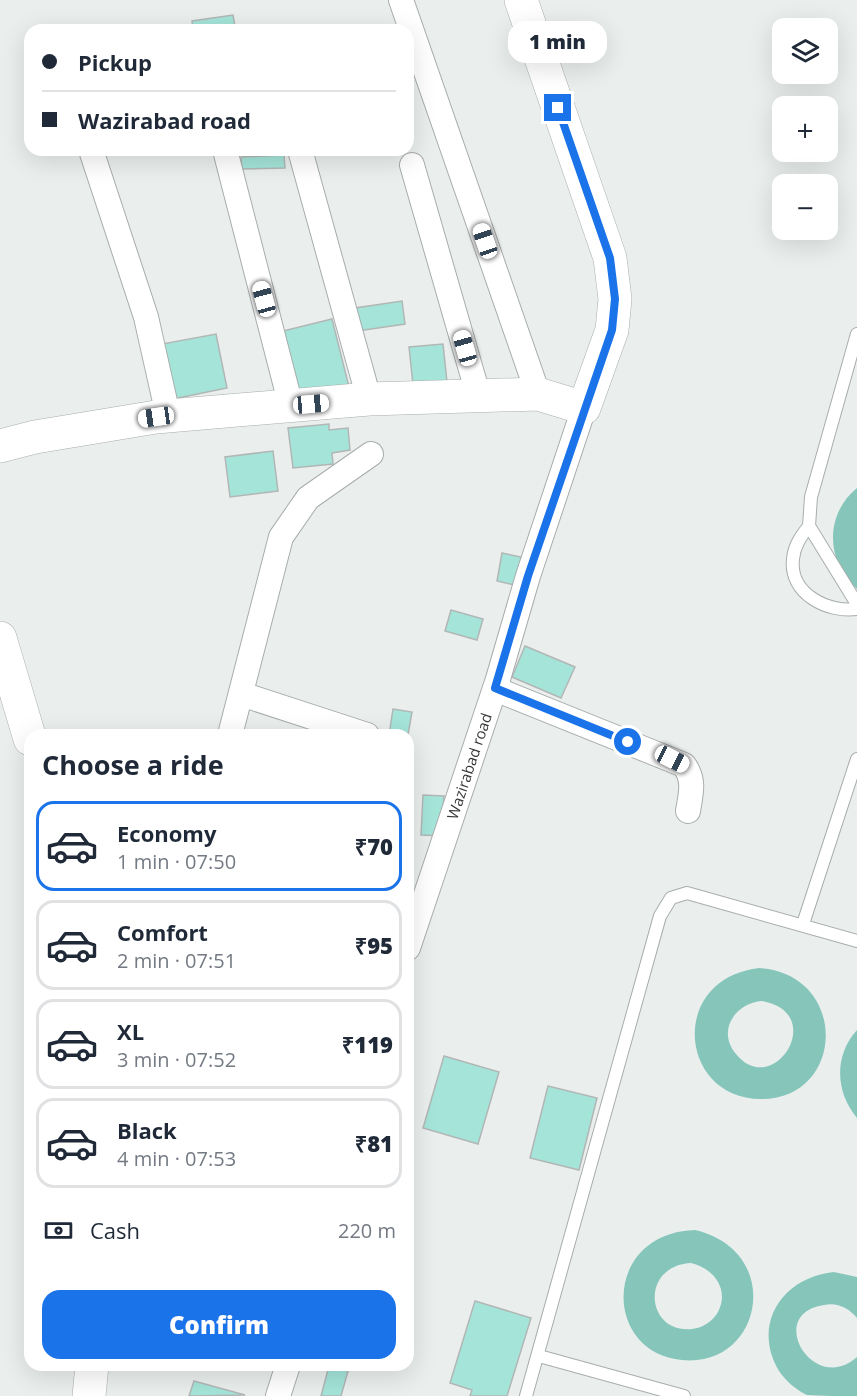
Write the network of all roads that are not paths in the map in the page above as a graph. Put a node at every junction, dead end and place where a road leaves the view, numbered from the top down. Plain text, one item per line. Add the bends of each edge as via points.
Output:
1 (401, 0) edge
2 (521, 0) edge
3 (409, 24) edge
4 (414, 37) edge
5 (93, 156) edge
6 (227, 156) edge
7 (302, 156) edge
8 (412, 165) dead end
9 (857, 334) edge
10 (478, 394) junction
11 (538, 394) junction
12 (369, 399) junction
13 (291, 406) junction
14 (585, 408) junction
15 (162, 416) junction
16 (0, 446) edge
17 (371, 454) dead end
18 (808, 525) junction
19 (857, 606) edge
20 (0, 638) edge
21 (495, 688) junction
22 (241, 694) junction
23 (27, 729) edge
24 (232, 729) edge
25 (349, 729) edge
26 (857, 759) edge
27 (688, 811) dead end
28 (803, 924) junction
29 (414, 930) edge
30 (857, 941) edge
31 (539, 1356) junction
32 (91, 1371) edge
33 (286, 1371) edge
34 (89, 1396) edge
35 (278, 1396) edge
36 (526, 1396) edge
37 (684, 1396) edge

1 - 3 street
2 - 14 street, Wazirabad road via 610,258 615,299 612,330
4 - 11 street
5 - 15 street via 147,317
6 - 13 street
7 - 12 street
8 - 10 street
9 - 18 lane via 810,497
10 - 11 street
10 - 12 street
11 - 14 street
12 - 13 street
13 - 15 street
14 - 21 street, Wazirabad road
15 - 16 street
17 - 22 street via 308,498 281,537
18 - 19 lane
18 - 19 lane via 792,560 796,581 813,600 825,606 843,611
20 - 23 street
21 - 27 street via 684,765 692,786
21 - 29 street, Wazirabad road
22 - 24 street
22 - 25 street
26 - 28 lane
28 - 30 lane
28 - 31 lane via 687,893 671,898 660,916
31 - 36 lane
31 - 37 lane
32 - 34 street
33 - 35 street

